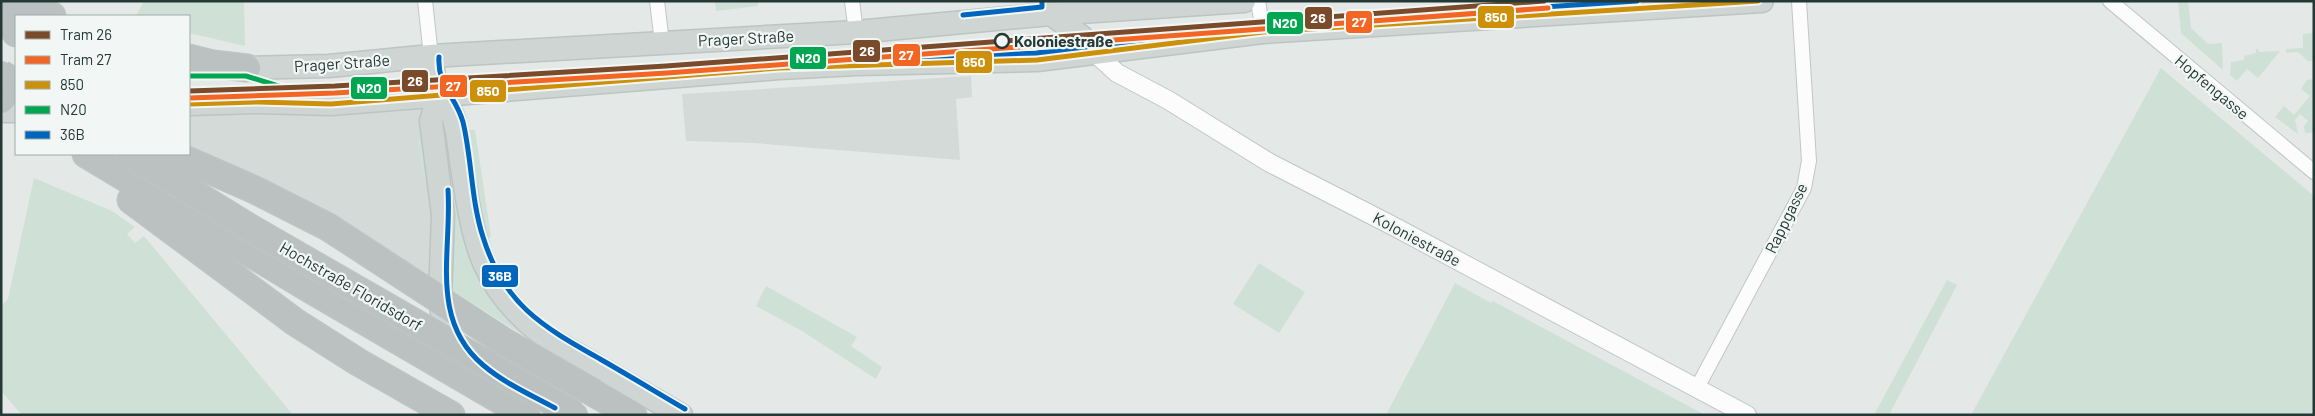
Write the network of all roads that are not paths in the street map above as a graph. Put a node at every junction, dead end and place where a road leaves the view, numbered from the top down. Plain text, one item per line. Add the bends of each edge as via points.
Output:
1 (16, 1) edge
2 (425, 1) edge
3 (656, 1) edge
4 (852, 1) edge
5 (1244, 1) edge
6 (1258, 1) edge
7 (1762, 1) edge
8 (1799, 1) edge
9 (2110, 1) edge
10 (1, 8) edge
11 (1050, 8) edge
12 (50, 15) edge
13 (15, 31) edge
14 (856, 32) junction
15 (1263, 32) junction
16 (662, 43) junction
17 (1094, 52) junction
18 (431, 56) junction
19 (190, 58) edge
20 (247, 68) joint
21 (1, 74) edge
22 (15, 82) edge
23 (15, 84) edge
24 (438, 94) junction
25 (1, 101) edge
26 (190, 104) edge
27 (15, 110) edge
28 (1, 111) edge
29 (15, 111) edge
30 (132, 155) edge
31 (175, 155) edge
32 (95, 159) edge
33 (2314, 172) edge
34 (1696, 388) junction
35 (451, 415) edge
36 (526, 415) edge
37 (551, 415) edge
38 (575, 415) edge
39 (633, 415) edge
40 (681, 415) edge
41 (1746, 415) edge

1 - 12 highway
2 - 18 street
3 - 16 street
4 - 14 street
5 - 11 main road, Prager Straße
6 - 15 street
7 - 15 main road, Prager Straße
8 - 34 street, Rappgasse via 1809,161 1804,188
9 - 33 street, Hopfengasse
10 - 13 highway
11 - 14 main road, Prager Straße
11 - 17 main road
14 - 16 main road, Prager Straße
15 - 17 main road, Prager Straße
16 - 18 main road, Prager Straße
17 - 24 main road, Prager Straße via 1037,60 798,67
17 - 34 street, Koloniestraße via 1117,73 1270,162
18 - 20 main road, Prager Straße via 328,66
18 - 24 main road
19 - 20 highway
21 - 22 highway, bridge
23 - 25 highway
24 - 26 main road, Prager Straße via 331,104
24 - 37 main road via 431,121 443,215 440,299 444,325 454,346 473,367
24 - 40 main road via 454,118 478,250 503,298 542,334
25 - 27 highway
28 - 29 main road
30 - 38 highway, Hochstraße Floridsdorf, bridge via 252,229
31 - 39 highway, bridge via 328,227 503,341
32 - 35 highway via 131,200 295,322
32 - 36 highway, Hochstraße Floridsdorf via 302,285
34 - 41 street, Koloniestraße

